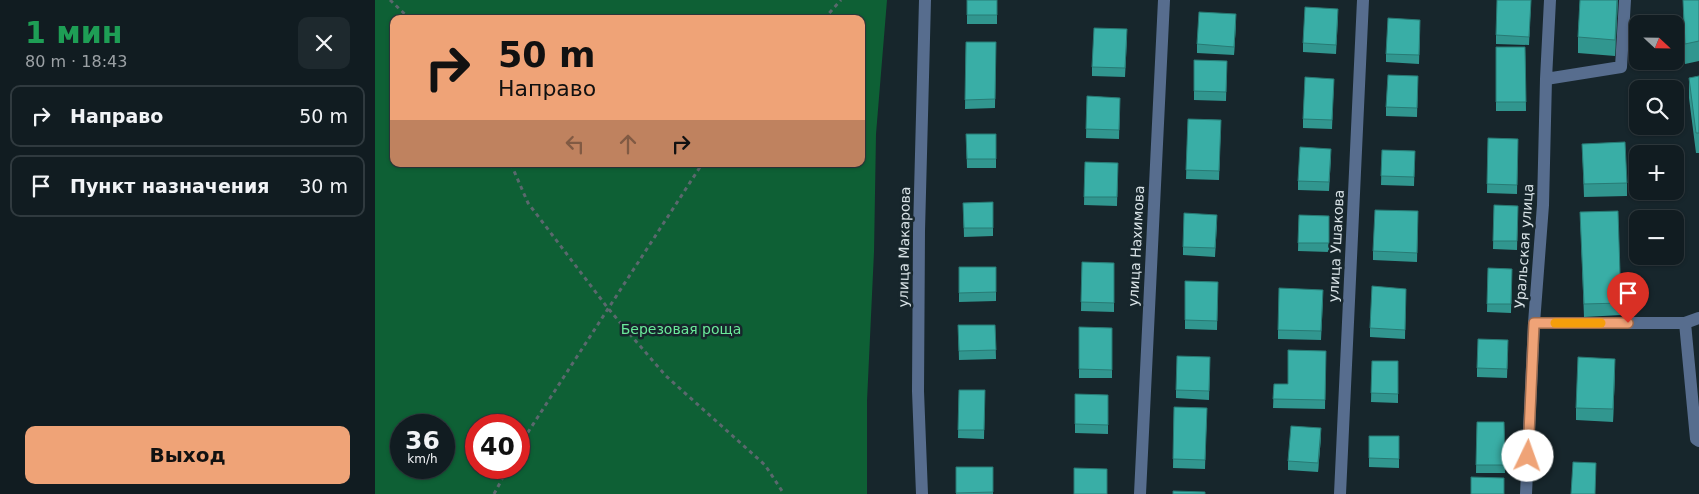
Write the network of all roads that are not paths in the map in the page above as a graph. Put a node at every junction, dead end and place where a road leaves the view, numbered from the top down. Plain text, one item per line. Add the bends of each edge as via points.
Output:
1 (925, 0) edge
2 (1164, 0) edge
3 (1363, 0) edge
4 (1550, 0) edge
5 (1625, 0) edge
6 (1545, 79) junction
7 (1699, 318) edge
8 (1534, 323) junction
9 (1685, 323) junction
10 (1699, 441) edge
11 (922, 494) edge
12 (1140, 494) edge
13 (1340, 494) edge
14 (1526, 494) edge

1 - 11 street, улица Макарова via 918,391
2 - 12 street, улица Нахимова
3 - 13 street, улица Ушакова
4 - 6 street, Уральская улица
5 - 6 street via 1621,67
6 - 8 street, Уральская улица via 1543,205
7 - 9 street
8 - 9 street
8 - 14 street, Уральская улица
9 - 10 street via 1696,439

